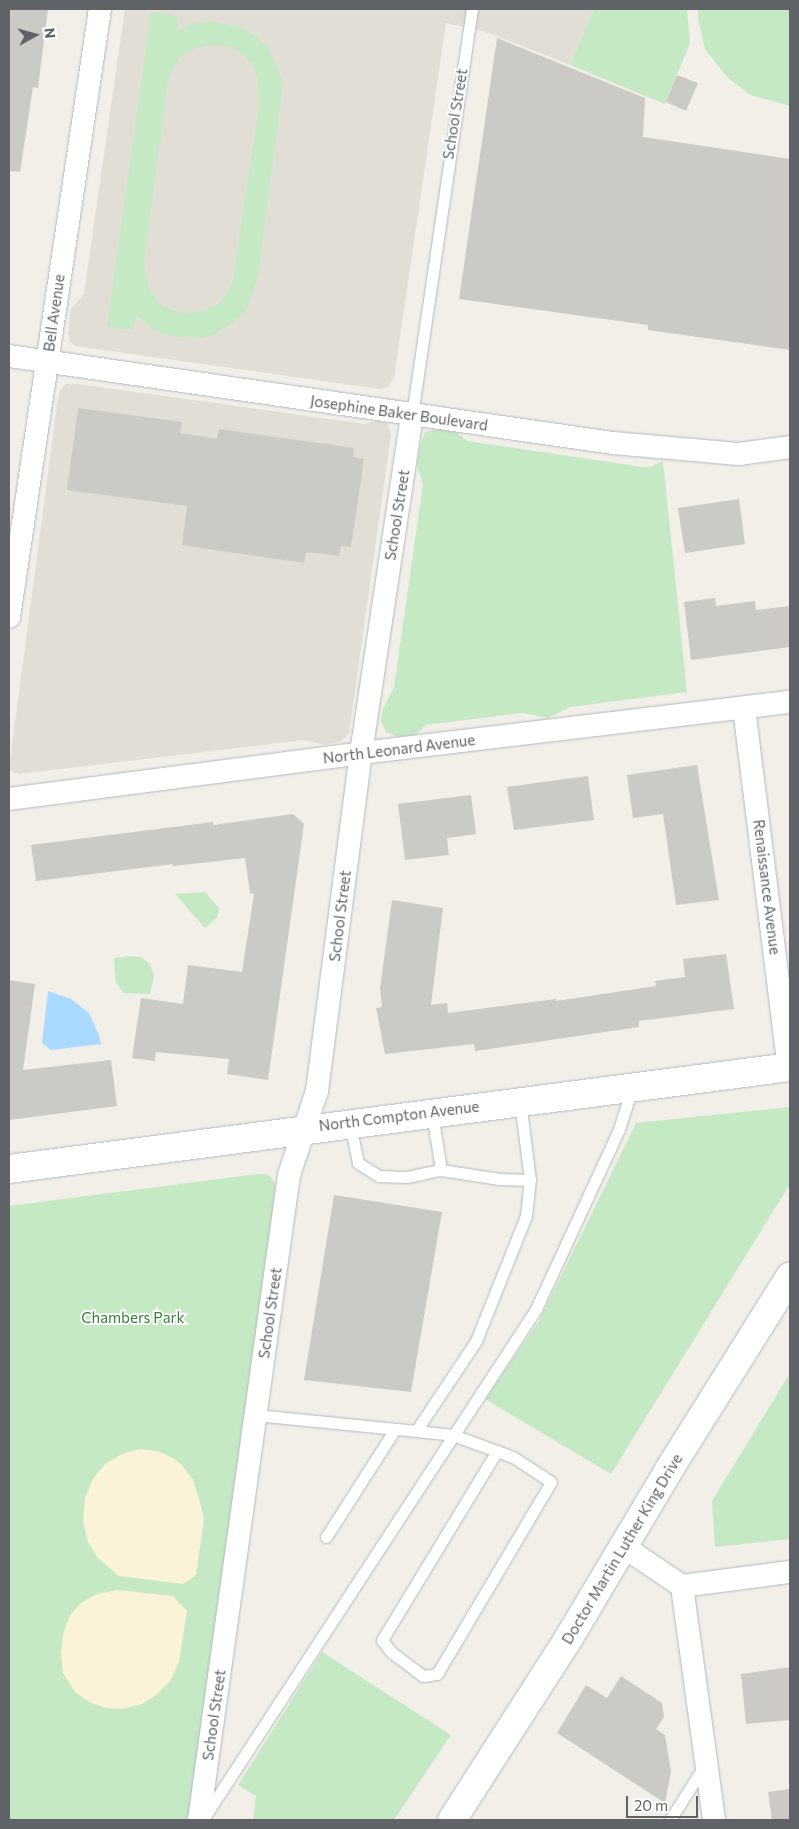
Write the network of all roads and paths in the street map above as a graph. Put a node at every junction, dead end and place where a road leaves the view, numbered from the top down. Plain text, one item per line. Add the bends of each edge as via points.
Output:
1 (100, 9) edge
2 (472, 9) edge
3 (9, 356) edge
4 (47, 361) junction
5 (412, 415) junction
6 (790, 447) edge
7 (9, 617) edge
8 (790, 702) edge
9 (744, 708) junction
10 (361, 753) junction
11 (9, 799) edge
12 (790, 1067) edge
13 (633, 1087) junction
14 (520, 1101) junction
15 (432, 1112) junction
16 (350, 1123) junction
17 (304, 1129) junction
18 (9, 1169) edge
19 (441, 1170) junction
20 (530, 1180) junction
21 (790, 1277) edge
22 (256, 1415) junction
23 (395, 1429) junction
24 (416, 1431) junction
25 (454, 1435) junction
26 (497, 1451) junction
27 (326, 1537) dead end
28 (624, 1547) junction
29 (790, 1572) edge
30 (682, 1586) junction
31 (706, 1762) junction
32 (201, 1820) edge
33 (452, 1820) edge
34 (670, 1820) edge
35 (714, 1820) edge

1 - 4 street, Bell Avenue
2 - 5 lane, School Street
3 - 4 street, Josephine Baker Boulevard
4 - 5 street, Josephine Baker Boulevard
4 - 7 street, Bell Avenue
5 - 6 street, Josephine Baker Boulevard via 613,443 739,454
5 - 10 street, School Street
8 - 9 street, North Leonard Avenue
9 - 10 street, North Leonard Avenue
9 - 12 street, Renaissance Avenue
10 - 11 street, North Leonard Avenue
10 - 17 street, School Street via 318,1081
12 - 13 main road, North Compton Avenue
13 - 14 main road, North Compton Avenue
13 - 25 lane via 619,1129 536,1309
14 - 15 main road, North Compton Avenue
14 - 20 lane
15 - 16 main road, North Compton Avenue
15 - 19 lane
16 - 17 main road, North Compton Avenue
16 - 19 lane via 358,1163 379,1176 407,1177
17 - 18 main road, North Compton Avenue
17 - 22 street, School Street via 289,1175
19 - 20 lane
20 - 24 lane via 526,1216 476,1341
21 - 28 main road, Doctor Martin Luther King Drive
22 - 23 lane
22 - 32 street, School Street
23 - 24 lane
23 - 27 lane
24 - 25 lane
25 - 26 lane
25 - 32 lane
26 - 26 lane via 513,1457 551,1482 437,1674 423,1676 392,1653 382,1640
28 - 30 street
28 - 33 main road, Doctor Martin Luther King Drive
29 - 30 street
30 - 31 street
31 - 34 lane
31 - 35 street

